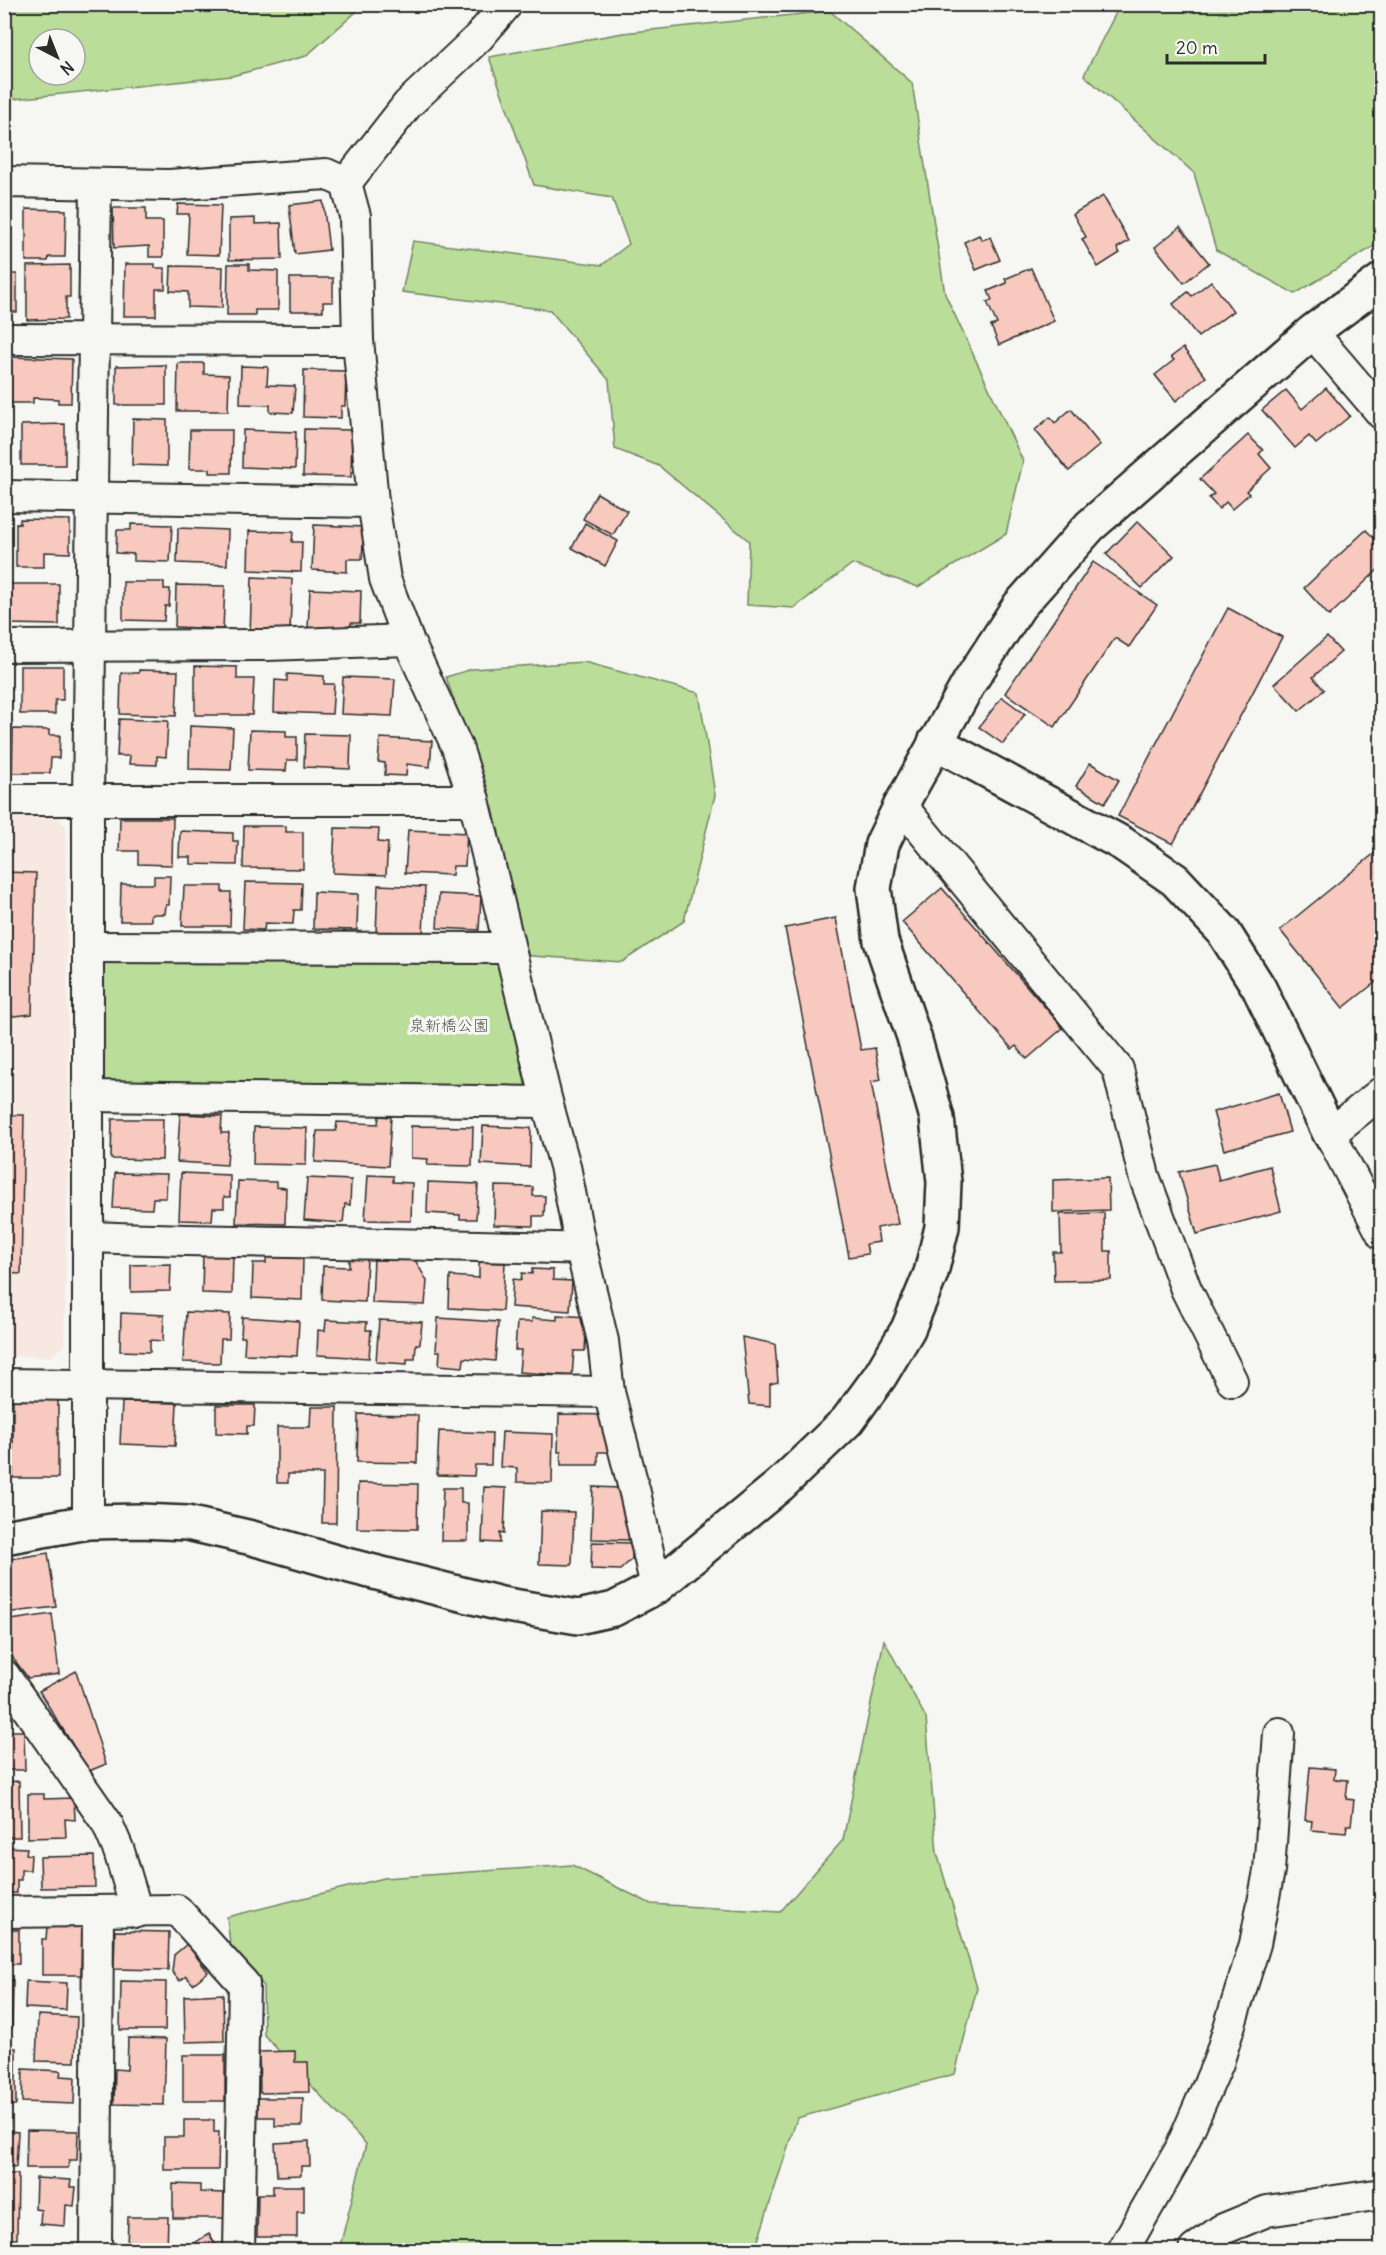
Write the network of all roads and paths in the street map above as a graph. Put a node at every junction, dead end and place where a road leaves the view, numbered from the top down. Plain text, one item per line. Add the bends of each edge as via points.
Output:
1 (507, 4) edge
2 (4, 182) edge
3 (346, 183) junction
4 (96, 184) junction
5 (1382, 280) edge
6 (1312, 333) junction
7 (4, 339) edge
8 (94, 339) junction
9 (358, 340) junction
10 (1382, 414) edge
11 (4, 496) edge
12 (92, 498) junction
13 (373, 502) junction
14 (408, 640) junction
15 (90, 645) junction
16 (4, 646) edge
17 (935, 742) junction
18 (88, 799) junction
19 (4, 800) edge
20 (474, 800) junction
21 (901, 805) junction
22 (88, 947) junction
23 (510, 948) junction
24 (1382, 1092) edge
25 (88, 1096) junction
26 (547, 1102) junction
27 (1330, 1134) junction
28 (1382, 1234) edge
29 (88, 1237) junction
30 (581, 1249) junction
31 (1232, 1381) dead end
32 (4, 1384) edge
33 (88, 1385) junction
34 (609, 1392) junction
35 (88, 1522) junction
36 (4, 1537) edge
37 (656, 1587) junction
38 (4, 1675) edge
39 (1279, 1733) dead end
40 (98, 1911) junction
41 (4, 1912) edge
42 (137, 1912) junction
43 (1382, 2194) edge
44 (96, 2250) edge
45 (239, 2250) edge
46 (1123, 2250) edge
47 (1194, 2250) edge

1 - 3 street via 408,104
2 - 4 street
3 - 4 street via 326,174 169,185
3 - 9 street via 355,216
4 - 8 street
5 - 6 street
6 - 10 street
6 - 17 street via 1090,526 1019,606
7 - 8 street
8 - 9 street
8 - 12 street
9 - 13 street
11 - 12 street
12 - 13 street
12 - 15 street
13 - 14 street via 385,579
14 - 15 street
14 - 20 street via 457,747
15 - 16 street
15 - 18 street
17 - 21 street
17 - 27 street via 1123,844 1175,880 1223,931 1259,988
18 - 19 street
18 - 20 street
18 - 22 street
20 - 23 street
21 - 31 street via 1118,1069 1148,1186 1186,1289
21 - 37 street via 882,844 874,888 881,941 937,1118 944,1182 942,1227 931,1273 908,1329 847,1421 780,1485
22 - 23 street
22 - 25 street
23 - 26 street
24 - 27 street
25 - 26 street
25 - 29 street
26 - 30 street via 565,1166
27 - 28 street
29 - 30 street
29 - 33 street
30 - 34 street via 603,1341
32 - 33 street
33 - 34 street
33 - 35 street
34 - 37 street
35 - 36 street
35 - 37 street via 187,1523 501,1604 578,1617 614,1609
38 - 42 street via 107,1823
39 - 46 street via 1269,1871 1255,1944 1213,2074 1180,2150
40 - 41 street
40 - 42 street
40 - 44 street
42 - 45 street via 177,1910 244,1984
43 - 47 street via 1267,2211 1221,2230

